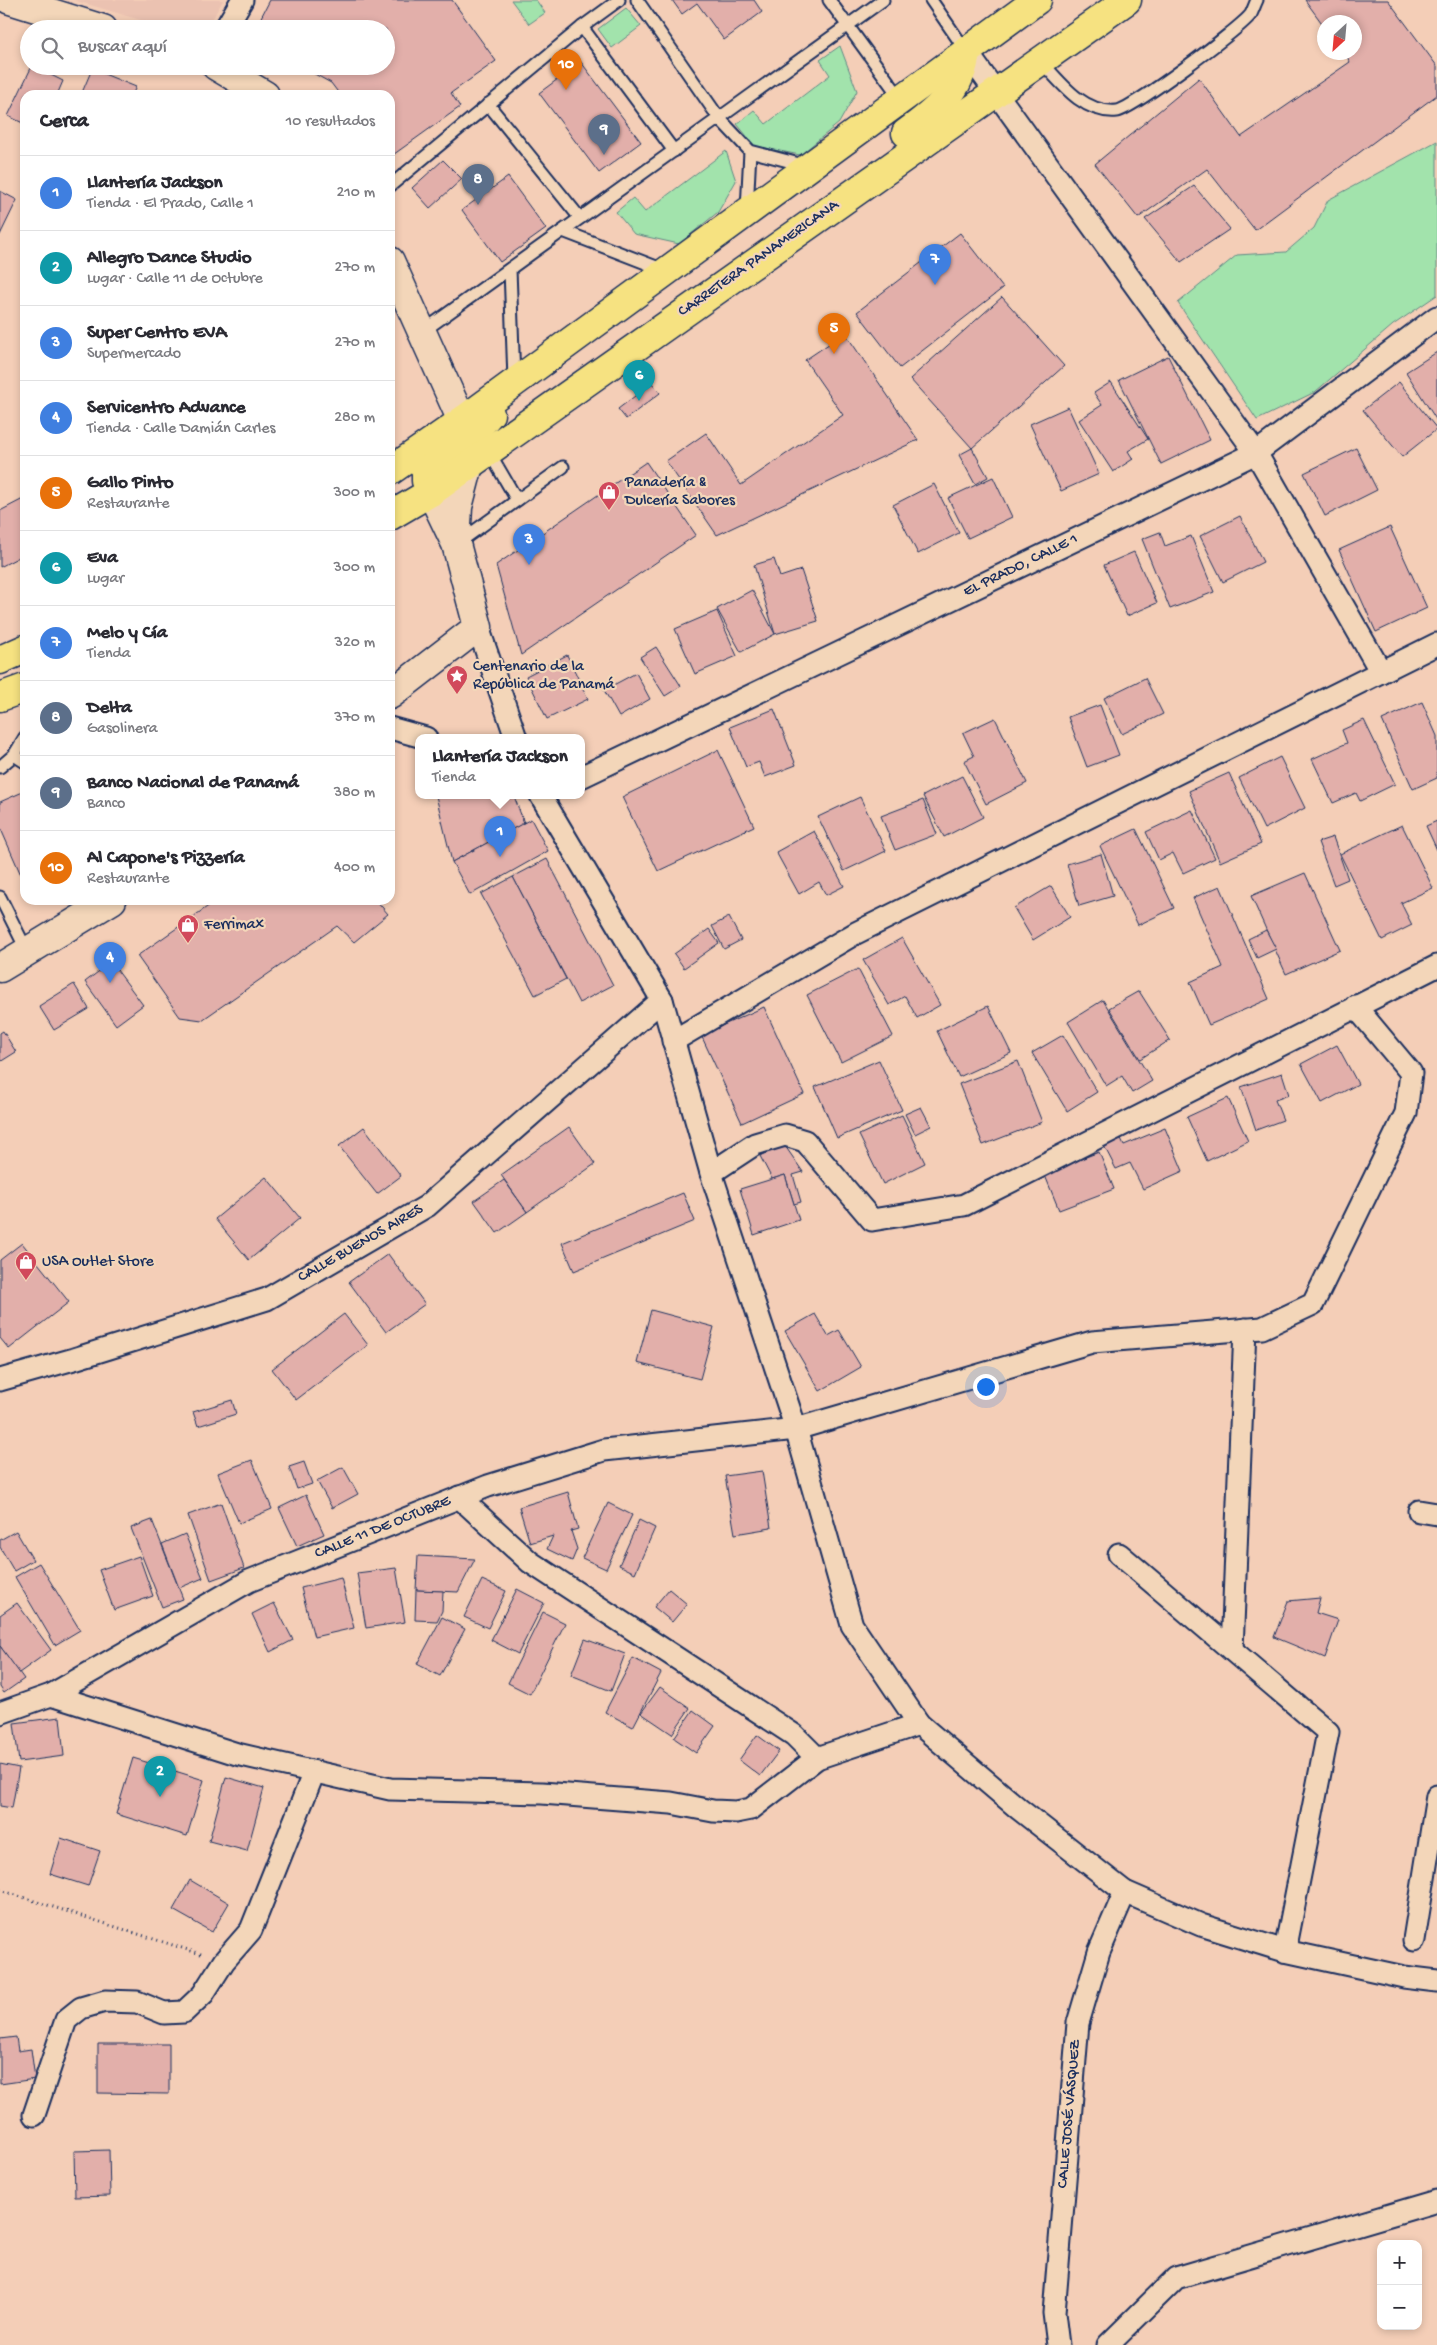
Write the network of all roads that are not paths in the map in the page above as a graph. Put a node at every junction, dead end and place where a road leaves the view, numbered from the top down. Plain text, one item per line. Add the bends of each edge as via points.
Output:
1 (10, 0) edge
2 (242, 0) edge
3 (619, 0) edge
4 (636, 0) edge
5 (829, 0) edge
6 (883, 0) edge
7 (931, 0) edge
8 (1037, 0) edge
9 (1127, 0) edge
10 (1257, 0) edge
11 (74, 20) edge
12 (230, 20) edge
13 (848, 26) junction
14 (582, 27) junction
15 (966, 51) junction
16 (1040, 60) junction
17 (231, 75) edge
18 (257, 90) edge
19 (997, 91) junction
20 (901, 99) junction
21 (488, 104) junction
22 (719, 118) junction
23 (674, 151) junction
24 (750, 151) junction
25 (808, 166) junction
26 (395, 182) edge
27 (747, 211) junction
28 (580, 218) junction
29 (563, 231) junction
30 (510, 269) junction
31 (665, 271) junction
32 (395, 272) edge
33 (689, 308) junction
34 (1437, 317) edge
35 (422, 332) junction
36 (511, 384) junction
37 (462, 420) junction
38 (1256, 452) junction
39 (478, 458) junction
40 (395, 467) edge
41 (563, 467) dead end
42 (431, 492) junction
43 (516, 500) junction
44 (395, 513) edge
45 (456, 544) junction
46 (478, 627) junction
47 (1437, 644) edge
48 (20, 651) edge
49 (0, 660) edge
50 (1382, 672) junction
51 (20, 690) edge
52 (395, 691) edge
53 (0, 697) edge
54 (395, 729) edge
55 (515, 734) edge
56 (415, 735) edge
57 (20, 745) edge
58 (14, 755) junction
59 (20, 759) edge
60 (0, 767) edge
61 (585, 775) edge
62 (544, 799) edge
63 (1, 900) edge
64 (104, 905) edge
65 (28, 952) junction
66 (1437, 966) edge
67 (0, 968) edge
68 (662, 1000) junction
69 (1354, 1006) junction
70 (673, 1041) junction
71 (711, 1173) junction
72 (1245, 1329) junction
73 (0, 1380) edge
74 (796, 1429) junction
75 (459, 1497) junction
76 (1119, 1554) dead end
77 (1232, 1650) junction
78 (51, 1695) junction
79 (0, 1713) edge
80 (919, 1724) junction
81 (817, 1758) junction
82 (314, 1772) junction
83 (1437, 1796) edge
84 (1126, 1892) junction
85 (1414, 1940) dead end
86 (1285, 1951) junction
87 (1437, 1981) edge
88 (34, 2115) dead end
89 (1437, 2201) edge
90 (1058, 2345) edge
91 (1108, 2345) edge

1 - 11 street
2 - 12 street
3 - 14 lane
4 - 22 lane
5 - 13 lane
6 - 13 lane
7 - 15 lane
8 - 15 highway
9 - 16 highway, CARRETERA PANAMERICANA
10 - 16 lane via 1250,14 1224,37 1146,96 1119,112 1095,108 1073,96
13 - 20 lane
13 - 22 lane
14 - 21 lane
14 - 23 lane
15 - 19 street
15 - 20 highway
15 - 33 highway via 959,81 938,108 710,276 696,290
16 - 19 highway, CARRETERA PANAMERICANA
17 - 18 street
19 - 33 highway, CARRETERA PANAMERICANA
19 - 38 street
20 - 25 highway
21 - 26 lane
21 - 28 lane
22 - 23 lane
22 - 24 lane
23 - 28 lane
24 - 25 lane
24 - 27 lane
25 - 27 highway
27 - 31 highway
28 - 29 lane
29 - 30 lane
29 - 31 lane
30 - 35 lane
30 - 36 lane
31 - 36 highway
32 - 35 street
33 - 39 highway, CARRETERA PANAMERICANA
34 - 38 street, EL PRADO, CALLE 1
35 - 37 street
36 - 37 highway
36 - 42 highway via 468,439 426,471
37 - 40 highway
38 - 50 street
38 - 61 street, EL PRADO, CALLE 1
39 - 42 highway, CARRETERA PANAMERICANA
39 - 43 lane
39 - 45 street via 458,507
41 - 43 lane
42 - 44 highway, CARRETERA PANAMERICANA
42 - 45 street
43 - 45 lane
45 - 46 street
46 - 52 street
46 - 55 street
47 - 50 street
48 - 49 highway
50 - 70 street via 856,933
51 - 53 highway
54 - 56 street
57 - 58 lane
58 - 59 lane
58 - 60 lane
62 - 68 street
63 - 65 lane
64 - 65 street
65 - 67 street
66 - 69 street
68 - 70 street
68 - 73 street, CALLE BUENOS AIRES via 428,1206 267,1299
69 - 71 street via 964,1206 872,1220 805,1141 785,1135 754,1144
69 - 72 street, CALLE 11 DE OCTUBRE via 1411,1073 1406,1113 1313,1304 1262,1328
70 - 71 street
71 - 74 street
72 - 74 street, CALLE 11 DE OCTUBRE via 1092,1342
72 - 77 street
74 - 75 street, CALLE 11 DE OCTUBRE via 604,1450
74 - 80 street via 852,1626
75 - 78 street, CALLE 11 DE OCTUBRE via 249,1581
75 - 81 street via 530,1562 794,1735
76 - 77 street
77 - 86 street via 1328,1732
78 - 79 street, CALLE 11 DE OCTUBRE
78 - 82 street via 237,1754
80 - 81 street
80 - 84 street via 1019,1809
81 - 82 street via 751,1809 736,1812 671,1803 542,1793 390,1789
82 - 88 street via 251,1930 224,1961 203,1994 184,2012 164,2013 137,2002 105,2001 81,2008 66,2020
83 - 85 street
84 - 86 street via 1200,1925
84 - 90 street, CALLE JOSÉ VÁSQUEZ via 1099,1952 1078,2022 1054,2313
86 - 87 street via 1404,1978
89 - 91 street via 1176,2278

